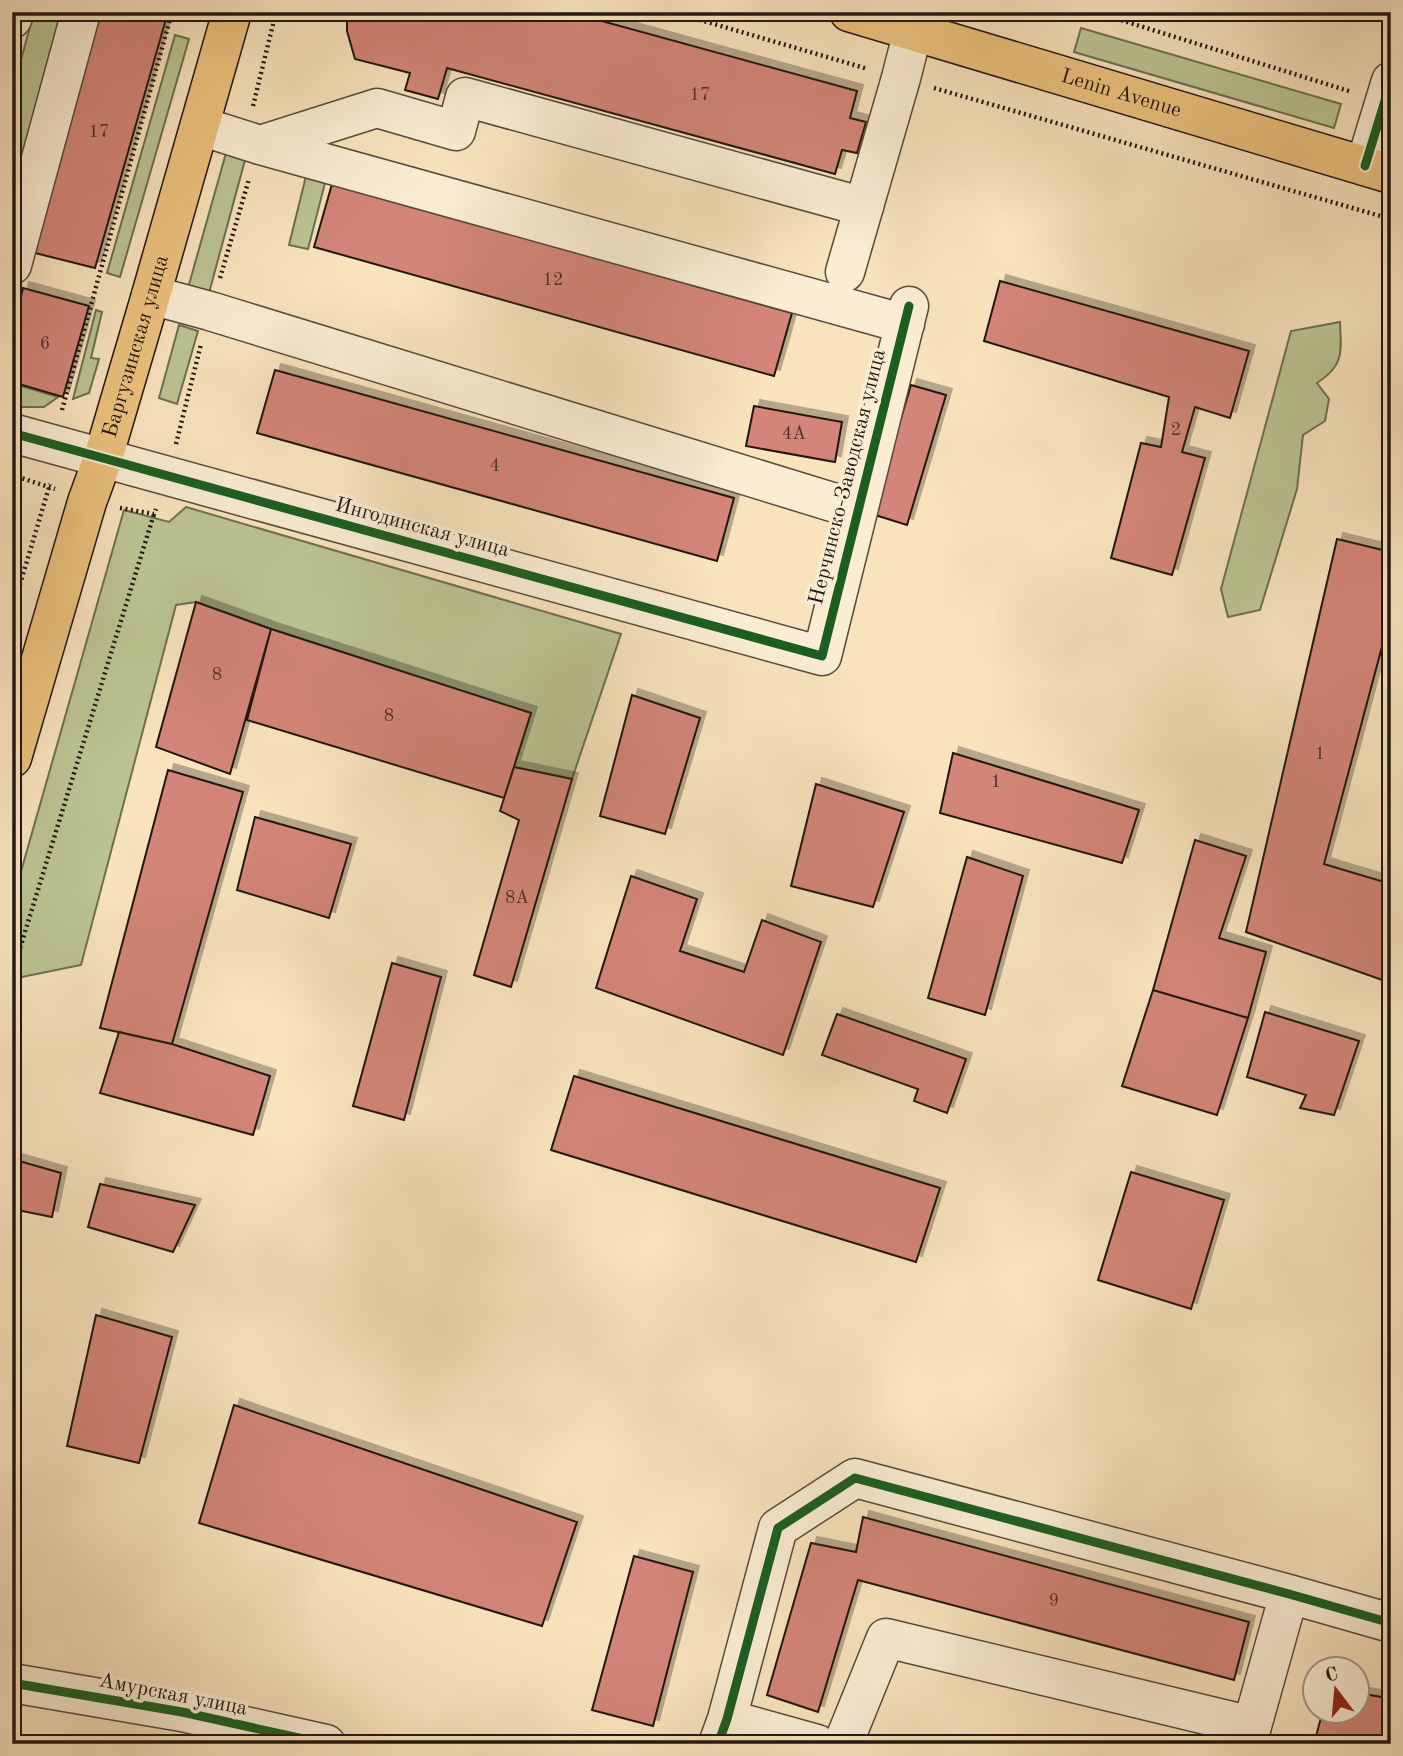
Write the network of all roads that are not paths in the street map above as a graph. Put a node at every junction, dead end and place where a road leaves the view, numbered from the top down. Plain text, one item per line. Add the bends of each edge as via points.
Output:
1 (15, 12) edge
2 (81, 12) edge
3 (232, 12) edge
4 (849, 12) edge
5 (12, 19) edge
6 (913, 31) junction
7 (1388, 91) edge
8 (200, 126) junction
9 (260, 145) junction
10 (1378, 170) edge
11 (864, 207) junction
12 (12, 265) edge
13 (845, 272) dead end
14 (151, 295) junction
15 (12, 433) edge
16 (103, 458) junction
17 (858, 510) junction
18 (822, 656) joint
19 (12, 758) edge
20 (1289, 1594) junction
21 (1391, 1623) edge
22 (12, 1683) edge
23 (723, 1732) edge
24 (1250, 1735) edge
25 (326, 1744) edge
26 (817, 1744) edge
27 (843, 1744) edge

1 - 5 street
2 - 12 street
3 - 8 main road, Баргузинская улица
4 - 6 main road, Lenin Avenue
6 - 10 main road, Lenin Avenue
6 - 11 street
7 - 10 street
8 - 9 street
8 - 14 main road, Баргузинская улица
9 - 11 street via 377,108 456,131 465,97
9 - 17 street, Нерчинско-Заводская улица via 907,315
11 - 13 street
14 - 16 main road, Баргузинская улица
14 - 17 street
15 - 16 street, Ингодинская улица
16 - 18 street, Ингодинская улица
16 - 19 main road, Баргузинская улица
17 - 18 street, Нерчинско-Заводская улица
20 - 21 street
20 - 23 street via 855,1478 778,1528
20 - 24 street
22 - 25 street, Амурская улица via 182,1712
23 - 26 street
24 - 27 street via 886,1638

